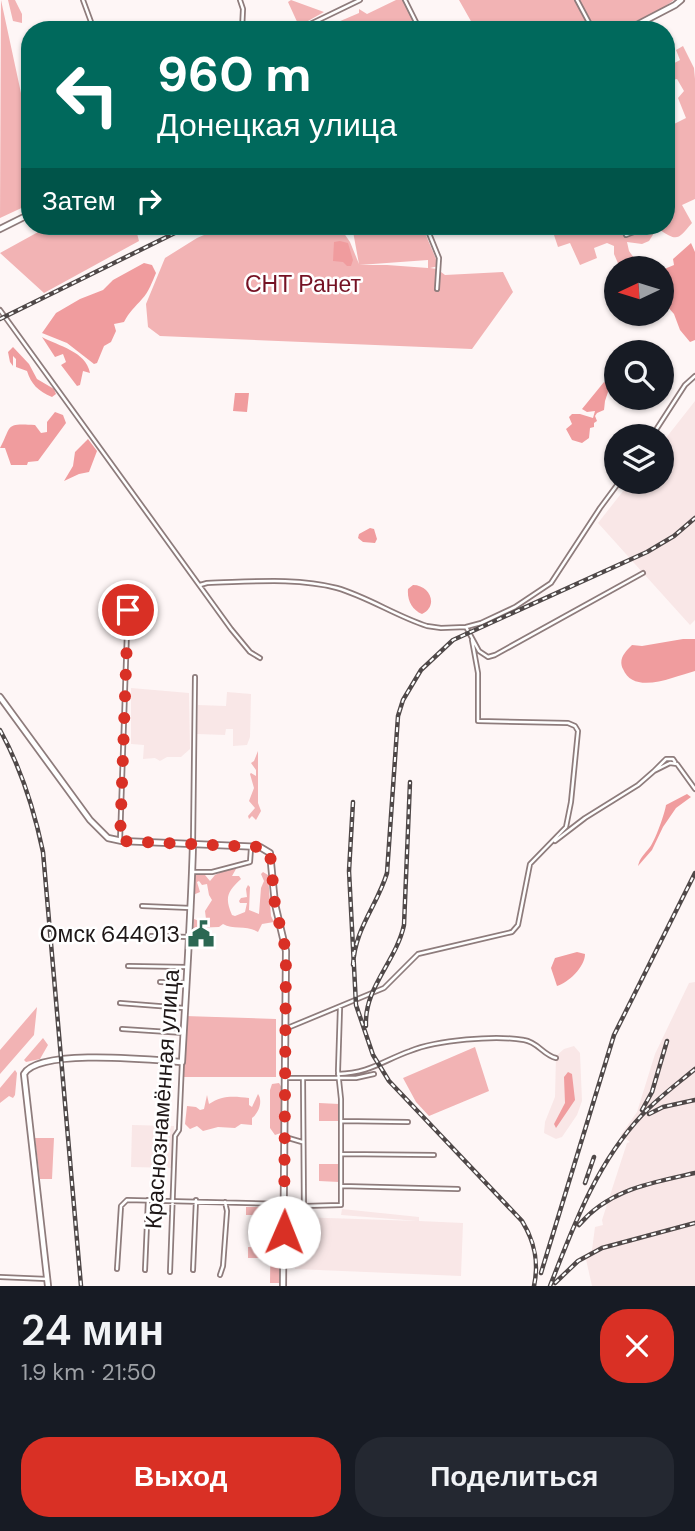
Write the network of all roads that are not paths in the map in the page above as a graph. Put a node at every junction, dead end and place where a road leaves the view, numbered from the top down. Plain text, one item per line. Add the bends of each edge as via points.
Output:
1 (83, 0) edge
2 (240, 0) edge
3 (360, 0) edge
4 (405, 0) edge
5 (577, 0) edge
6 (681, 0) edge
7 (91, 21) edge
8 (242, 21) edge
9 (317, 21) edge
10 (416, 21) edge
11 (588, 21) edge
12 (644, 21) edge
13 (21, 218) edge
14 (0, 229) edge
15 (430, 235) edge
16 (438, 289) dead end
17 (0, 310) edge
18 (695, 376) edge
19 (660, 424) edge
20 (610, 494) edge
21 (643, 573) dead end
22 (200, 585) junction
23 (128, 601) dead end
24 (466, 627) junction
25 (472, 640) junction
26 (260, 658) dead end
27 (195, 677) dead end
28 (0, 698) edge
29 (695, 789) edge
30 (120, 841) junction
31 (551, 842) junction
32 (193, 844) junction
33 (251, 846) junction
34 (192, 872) junction
35 (142, 906) dead end
36 (191, 908) junction
37 (151, 936) dead end
38 (190, 937) junction
39 (128, 966) dead end
40 (187, 967) junction
41 (160, 982) dead end
42 (185, 984) junction
43 (120, 1003) dead end
44 (184, 1008) junction
45 (340, 1008) junction
46 (122, 1029) dead end
47 (285, 1029) junction
48 (184, 1033) junction
49 (556, 1058) dead end
50 (182, 1062) junction
51 (374, 1074) dead end
52 (339, 1076) junction
53 (285, 1078) junction
54 (303, 1078) junction
55 (341, 1121) junction
56 (408, 1122) dead end
57 (285, 1138) junction
58 (303, 1142) junction
59 (341, 1154) junction
60 (434, 1155) dead end
61 (341, 1186) junction
62 (458, 1189) dead end
63 (172, 1199) junction
64 (148, 1200) junction
65 (196, 1200) junction
66 (225, 1202) junction
67 (285, 1204) junction
68 (304, 1206) junction
69 (284, 1214) junction
70 (117, 1269) dead end
71 (145, 1270) dead end
72 (193, 1270) dead end
73 (170, 1272) dead end
74 (220, 1275) dead end
75 (0, 1277) edge
76 (47, 1279) junction
77 (48, 1286) edge
78 (283, 1286) edge

1 - 7 street
2 - 8 street
3 - 9 street
4 - 10 street
5 - 11 street
6 - 12 main road
13 - 14 main road
15 - 16 street via 439,258
17 - 22 street
18 - 19 street
20 - 24 street via 551,583 515,607
21 - 25 street via 495,655 484,656
22 - 24 street via 318,584 354,594 427,626
22 - 26 street via 243,645
23 - 30 street
24 - 25 street
25 - 31 street via 478,673 478,721 568,723 578,731 569,818
27 - 32 street, Краснознамённая улица
28 - 30 main road via 90,820 103,834
29 - 31 street via 675,762 654,771
30 - 32 main road
31 - 45 street via 527,872 518,925 512,932 418,954 384,988
32 - 33 main road
32 - 34 main road, Краснознамённая улица
33 - 34 street via 250,862
33 - 47 main road via 268,850 271,858 275,905 285,943
34 - 36 main road, Краснознамённая улица
35 - 36 street
36 - 38 main road, Краснознамённая улица
37 - 38 street
38 - 40 main road, Краснознамённая улица
39 - 40 street
40 - 42 main road, Краснознамённая улица
41 - 42 street
42 - 44 main road, Краснознамённая улица
43 - 44 street
44 - 48 main road, Краснознамённая улица
45 - 47 street
45 - 52 street
46 - 48 street
47 - 53 main road
48 - 50 main road, Краснознамённая улица
49 - 52 street via 529,1041 484,1039 419,1047 361,1073
50 - 63 street, Краснознамённая улица
50 - 76 main road via 48,1061 24,1074
51 - 52 street
52 - 54 street
52 - 55 street
53 - 54 street
53 - 57 main road
54 - 58 street
55 - 56 street
55 - 59 street
57 - 58 street
57 - 67 main road
58 - 68 street
59 - 60 street
59 - 61 street
61 - 62 street
61 - 68 street via 341,1205
63 - 64 street
63 - 65 street
63 - 73 street, Краснознамённая улица
64 - 70 street via 127,1200 121,1206
64 - 71 street
65 - 66 street
65 - 72 street
66 - 67 street
66 - 74 street
67 - 69 main road
68 - 69 street via 304,1213
69 - 78 main road
75 - 76 street
76 - 77 main road

